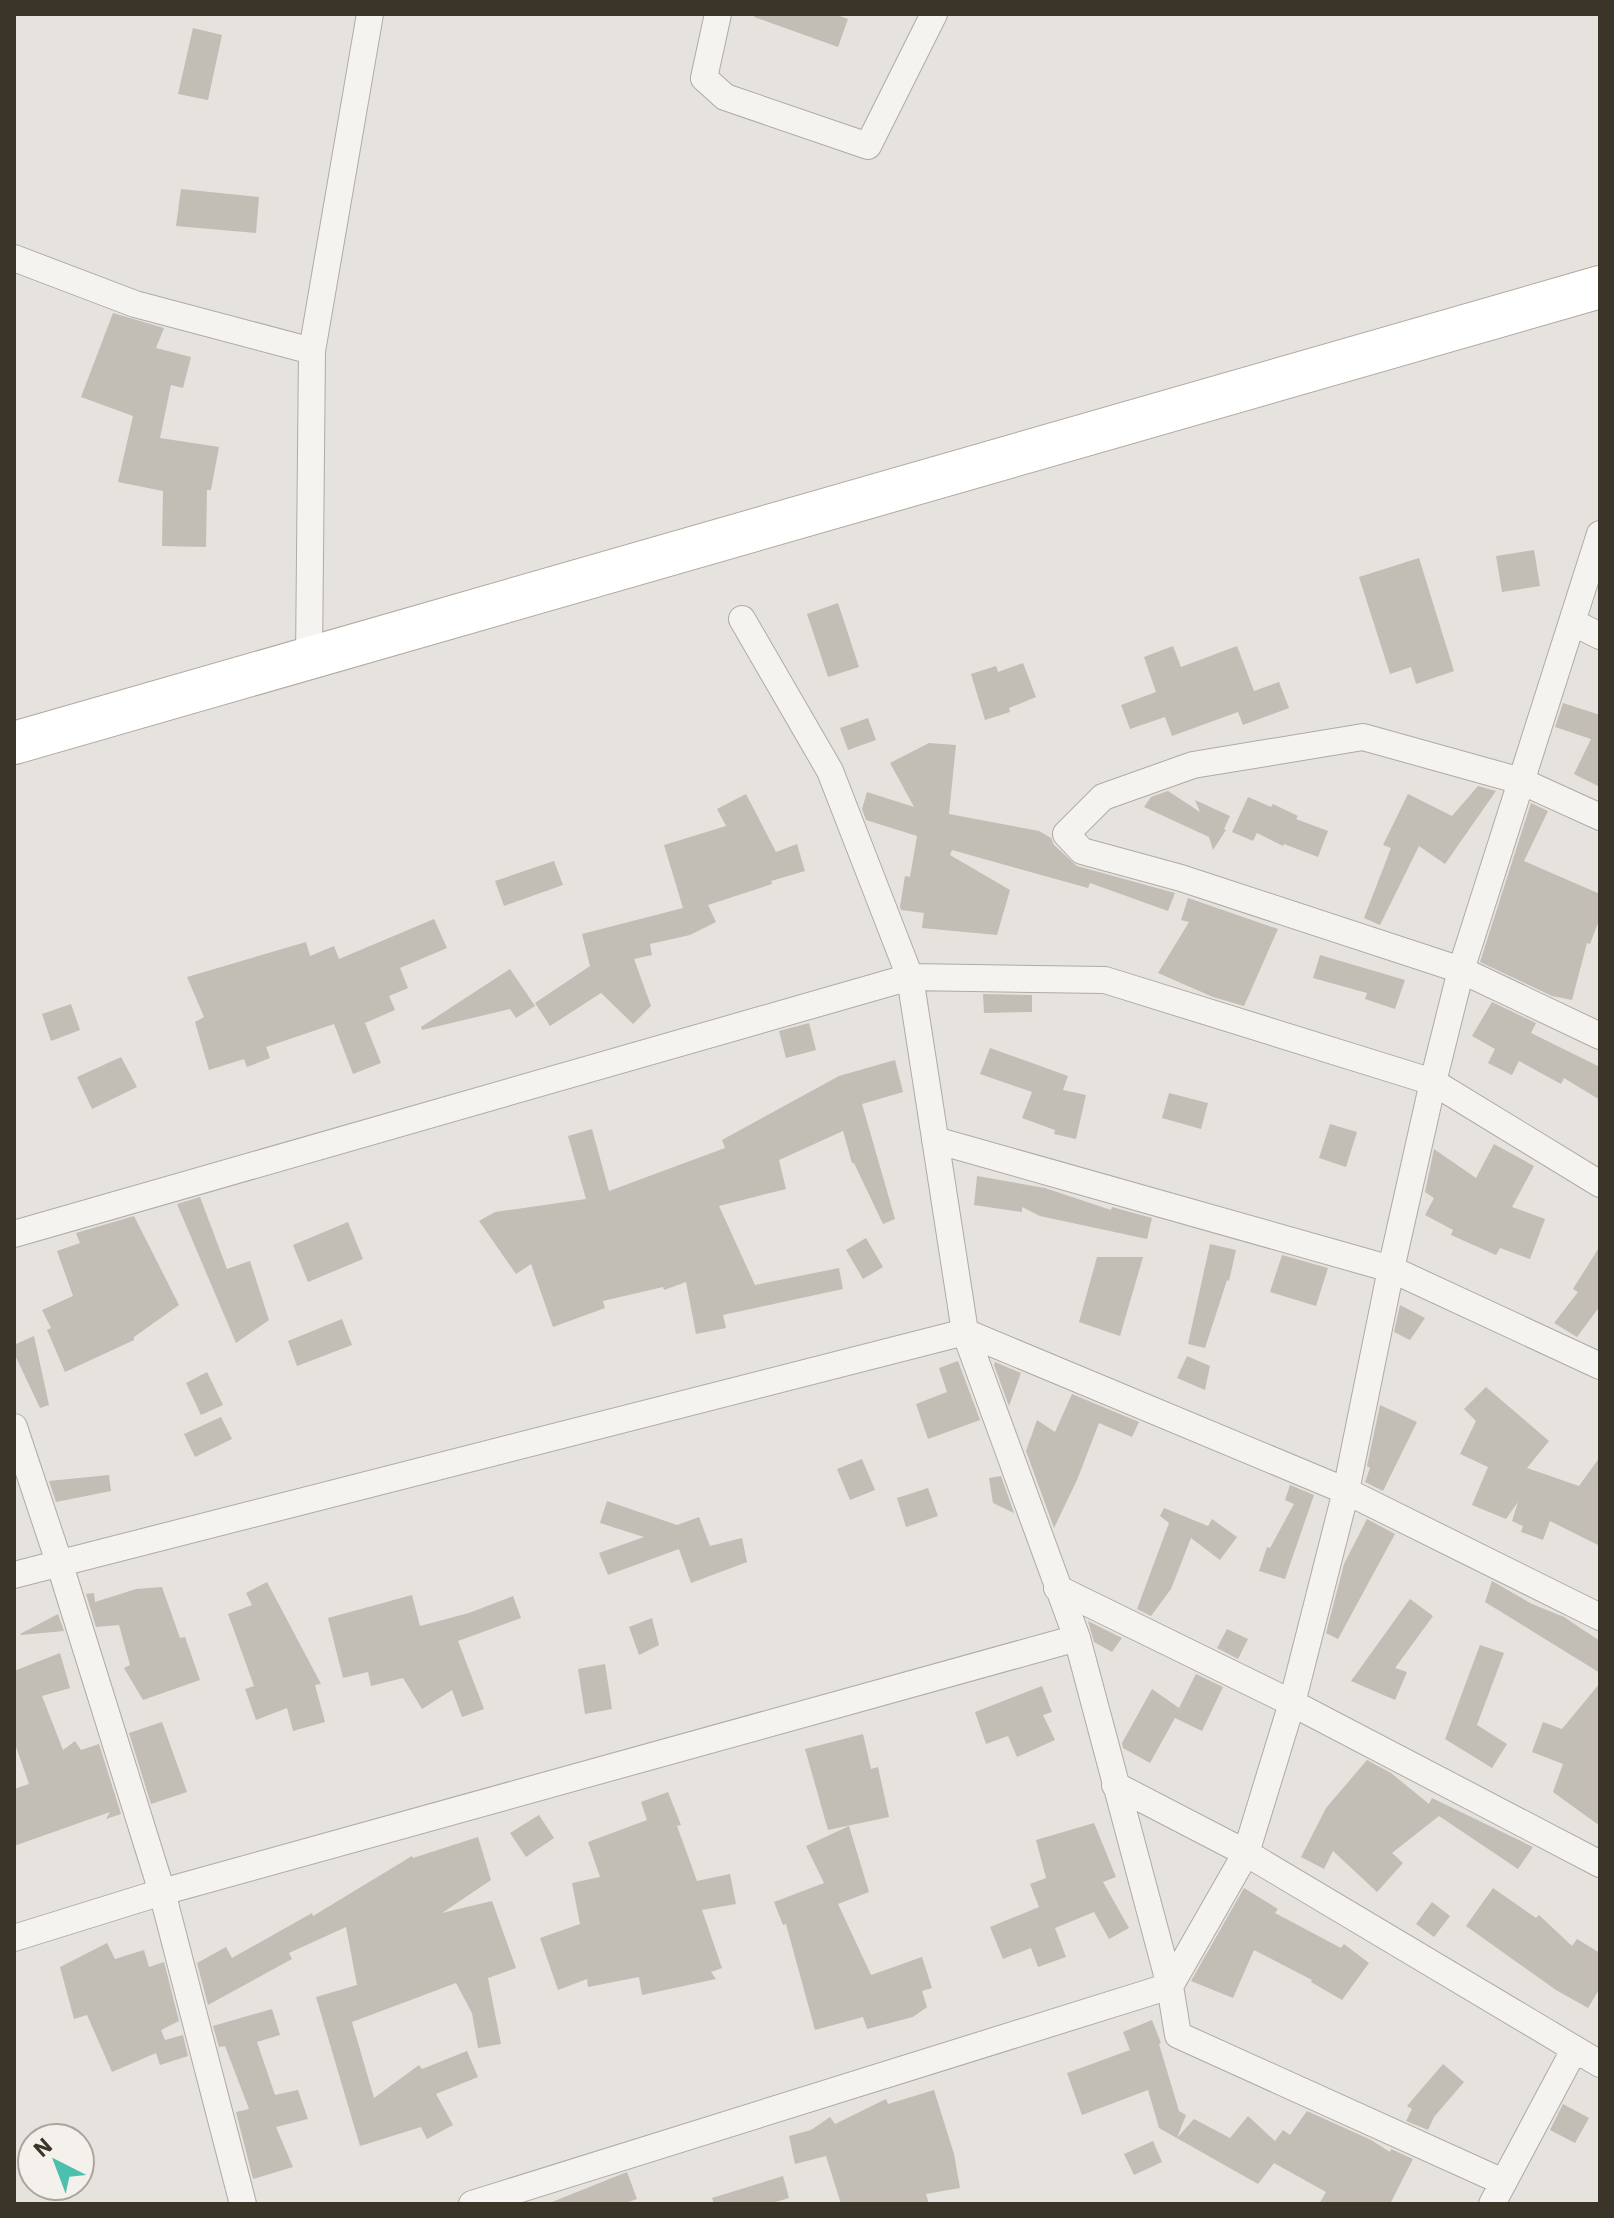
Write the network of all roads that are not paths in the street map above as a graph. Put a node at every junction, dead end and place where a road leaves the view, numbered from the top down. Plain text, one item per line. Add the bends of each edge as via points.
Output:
1 (370, 14) edge
2 (718, 14) edge
3 (934, 14) edge
4 (14, 258) edge
5 (1600, 287) edge
6 (312, 351) junction
7 (1600, 534) edge
8 (742, 619) dead end
9 (1572, 622) junction
10 (1600, 636) edge
11 (309, 658) junction
12 (14, 743) edge
13 (1521, 781) junction
14 (1600, 817) edge
15 (1461, 970) junction
16 (910, 977) junction
17 (1600, 1036) edge
18 (1433, 1082) junction
19 (935, 1140) junction
20 (1600, 1184) edge
21 (14, 1234) edge
22 (1391, 1269) junction
23 (965, 1332) junction
24 (1600, 1366) edge
25 (14, 1427) edge
26 (1346, 1491) junction
27 (59, 1562) junction
28 (14, 1575) edge
29 (1057, 1588) junction
30 (1600, 1617) edge
31 (1077, 1638) junction
32 (1292, 1703) junction
33 (1115, 1785) junction
34 (1246, 1853) junction
35 (1600, 1864) edge
36 (162, 1892) junction
37 (14, 1938) edge
38 (1170, 1986) junction
39 (1574, 2050) junction
40 (1600, 2064) edge
41 (1498, 2193) edge
42 (243, 2204) edge
43 (472, 2204) edge

1 - 6 street
2 - 3 street via 704,78 725,97 868,146
4 - 6 street via 135,304
5 - 11 main road
6 - 11 street
7 - 9 street
8 - 16 street via 830,771
9 - 10 street
9 - 13 street
11 - 12 main road
13 - 14 street
13 - 15 street
13 - 15 street via 1363,737 1193,765 1103,797 1066,834 1082,851
15 - 17 street
15 - 18 street
16 - 18 street via 1105,980
16 - 19 street
16 - 21 street
18 - 20 street
18 - 22 street
19 - 22 street
19 - 23 street
22 - 24 street
22 - 26 street
23 - 26 street
23 - 27 street
23 - 29 street
25 - 27 street
26 - 30 street
26 - 32 street
27 - 28 street
27 - 36 street
29 - 31 street
29 - 32 street
31 - 33 street
31 - 36 street
32 - 34 street
32 - 35 street
33 - 34 street
33 - 38 street
34 - 38 street
34 - 39 street
36 - 37 street
36 - 42 street
38 - 41 street via 1178,2035
38 - 43 street
39 - 40 street
39 - 41 street

